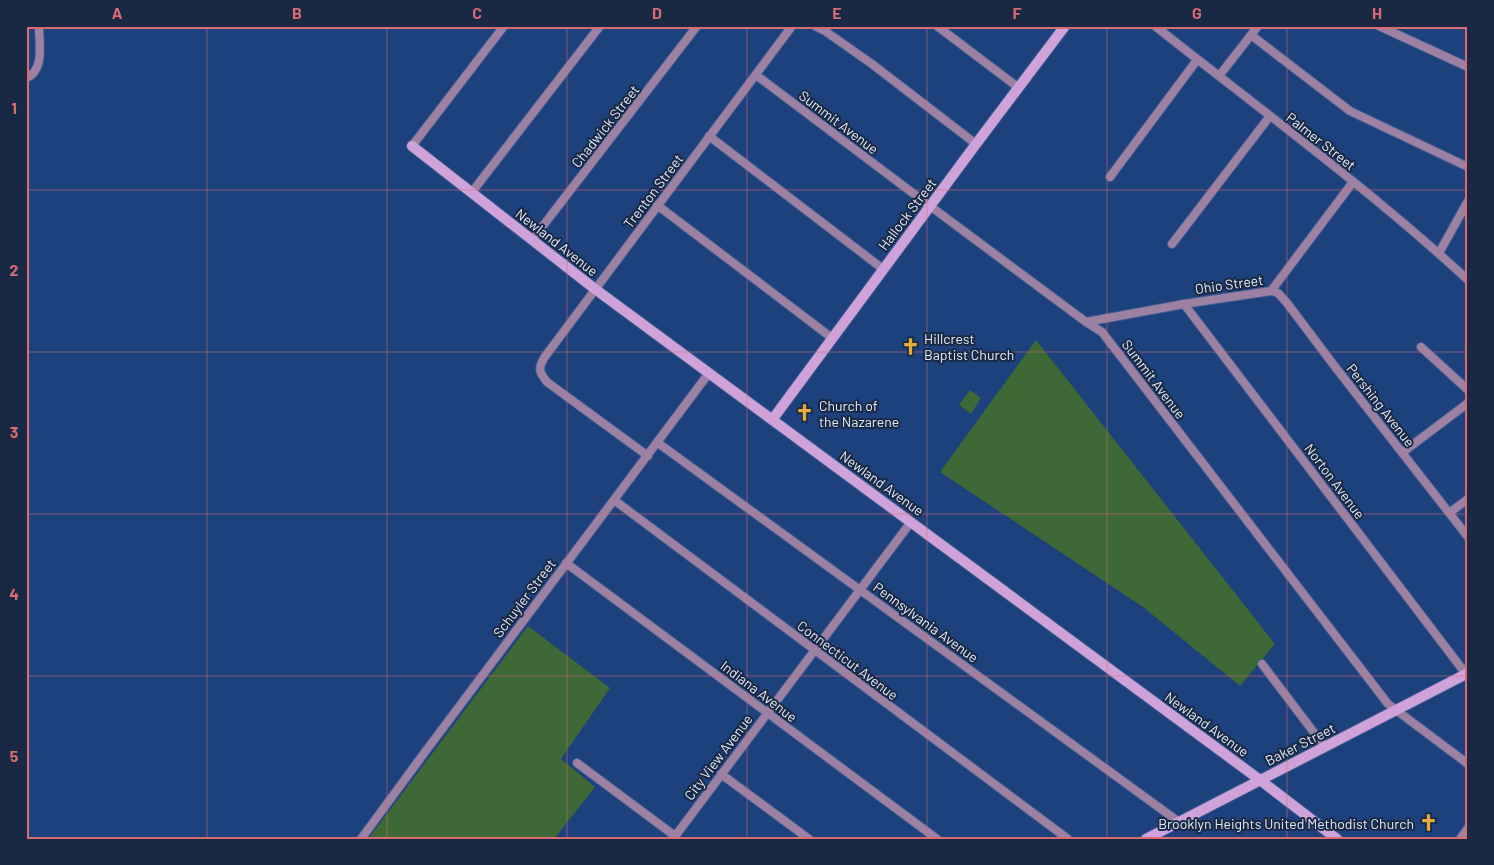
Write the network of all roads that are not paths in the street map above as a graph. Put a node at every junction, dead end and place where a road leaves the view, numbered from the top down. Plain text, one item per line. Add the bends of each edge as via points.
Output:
1 (39, 26) edge
2 (504, 26) edge
3 (600, 26) edge
4 (697, 26) edge
5 (792, 26) edge
6 (815, 26) edge
7 (937, 26) edge
8 (1065, 26) edge
9 (1155, 26) edge
10 (1258, 26) edge
11 (1379, 26) edge
12 (827, 28) edge
13 (1251, 35) junction
14 (1197, 60) junction
15 (1468, 67) edge
16 (756, 75) junction
17 (1218, 76) junction
18 (26, 78) edge
19 (1019, 88) junction
20 (1270, 116) junction
21 (709, 136) junction
22 (976, 144) junction
23 (412, 146) joint
24 (1468, 167) edge
25 (1110, 177) dead end
26 (1353, 182) junction
27 (472, 192) junction
28 (1468, 202) edge
29 (657, 205) junction
30 (930, 206) junction
31 (532, 240) junction
32 (1172, 244) dead end
33 (1439, 253) junction
34 (883, 269) junction
35 (1468, 280) edge
36 (595, 289) junction
37 (1272, 291) junction
38 (1184, 304) junction
39 (1086, 322) junction
40 (832, 338) junction
41 (1421, 347) dead end
42 (709, 374) junction
43 (1468, 390) edge
44 (1468, 403) edge
45 (772, 420) junction
46 (658, 443) junction
47 (1403, 452) junction
48 (648, 456) junction
49 (1468, 499) edge
50 (614, 500) junction
51 (1449, 513) junction
52 (911, 522) junction
53 (1468, 537) edge
54 (566, 563) junction
55 (860, 589) junction
56 (814, 650) junction
57 (1262, 664) dead end
58 (1467, 674) edge
59 (1396, 710) junction
60 (768, 712) junction
61 (1325, 747) junction
62 (577, 763) dead end
63 (1468, 764) edge
64 (721, 774) junction
65 (1260, 780) junction
66 (1178, 822) junction
67 (1468, 828) edge
68 (674, 837) edge
69 (1336, 838) edge
70 (361, 839) edge
71 (809, 839) edge
72 (937, 839) edge
73 (1068, 839) edge
74 (1146, 839) edge
75 (1460, 839) edge

1 - 18 street via 38,65
2 - 23 street
3 - 27 street
4 - 31 street, Chadwick Street
5 - 16 street, Trenton Street
6 - 12 street
7 - 19 street
8 - 19 street, Hallock Street
9 - 14 street, Palmer Street
10 - 13 street
11 - 15 street
12 - 22 street
13 - 17 street
13 - 24 street via 1350,112
14 - 17 street, Palmer Street
14 - 25 street
16 - 21 street, Trenton Street
16 - 30 street, Summit Avenue
17 - 20 street, Palmer Street
19 - 22 street, Hallock Street
20 - 26 street, Palmer Street
20 - 32 street
21 - 29 street, Trenton Street
21 - 34 street
22 - 30 street, Hallock Street
23 - 27 street, Newland Avenue
26 - 33 street, Palmer Street
26 - 37 street, Ohio Street
27 - 31 street, Newland Avenue
28 - 33 street
29 - 36 street, Trenton Street
29 - 40 street
30 - 34 street, Hallock Street
30 - 39 street, Summit Avenue
31 - 36 street, Newland Avenue
33 - 35 street, Palmer Street
34 - 40 street, Hallock Street
36 - 42 street, Newland Avenue
36 - 48 street, Trenton Street via 544,358 539,373 546,382
37 - 38 street, Ohio Street
37 - 47 street, Pershing Avenue via 1287,303
38 - 39 street, Ohio Street
38 - 58 street, Norton Avenue
39 - 59 street, Summit Avenue via 1114,345 1352,658
40 - 45 street, Hallock Street
41 - 43 street
42 - 45 street, Newland Avenue
42 - 46 street, Schuyler Street
44 - 47 street
45 - 52 street, Newland Avenue
46 - 48 street, Schuyler Street
46 - 55 street, Pennsylvania Avenue
47 - 51 street, Pershing Avenue
48 - 50 street, Schuyler Street
49 - 51 street
50 - 54 street, Schuyler Street
50 - 56 street, Connecticut Avenue
51 - 53 street, Pershing Avenue
52 - 55 street, City View Avenue
52 - 65 street, Newland Avenue
54 - 60 street, Indiana Avenue
54 - 70 street, Schuyler Street
55 - 56 street, City View Avenue
55 - 66 street, Pennsylvania Avenue
56 - 60 street, City View Avenue
56 - 73 street, Connecticut Avenue
57 - 61 street
58 - 59 street, Baker Street
59 - 61 street, Baker Street
59 - 63 street, Summit Avenue
60 - 64 street, City View Avenue
60 - 72 street, Indiana Avenue
61 - 65 street, Baker Street
62 - 68 street
64 - 68 street, City View Avenue
64 - 71 street
65 - 66 street, Baker Street
65 - 69 street, Newland Avenue
66 - 74 street, Baker Street
67 - 75 street

